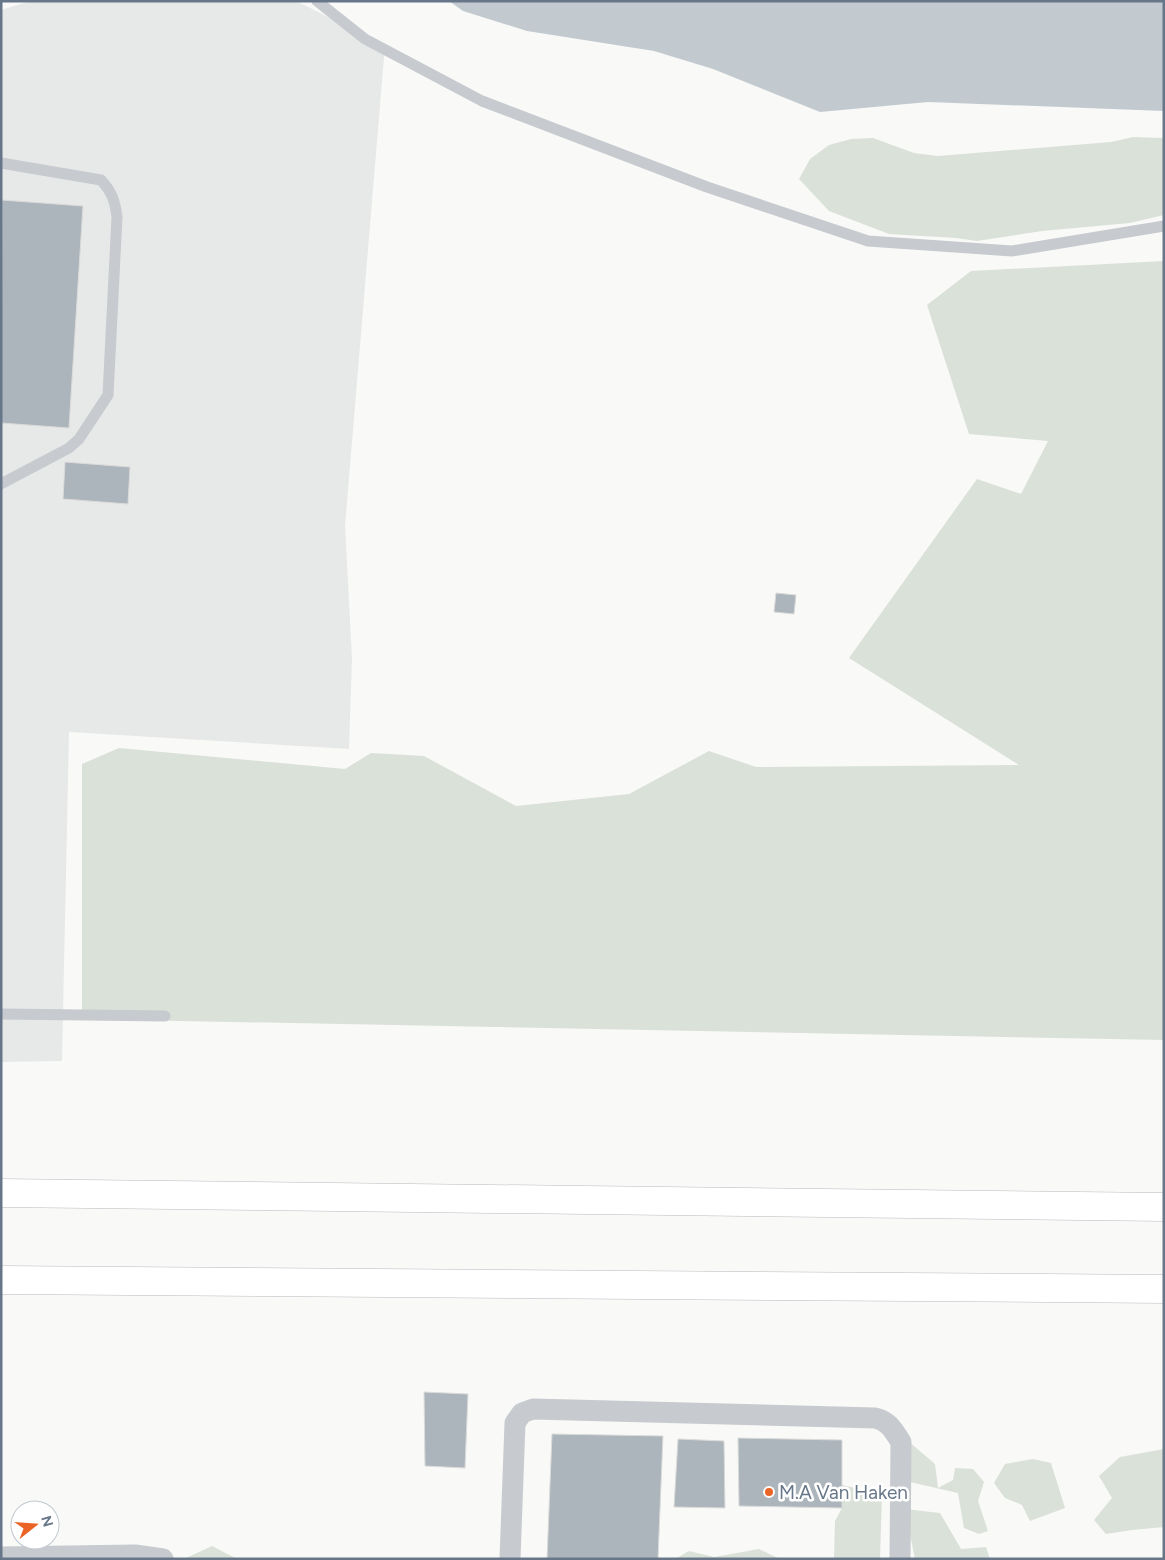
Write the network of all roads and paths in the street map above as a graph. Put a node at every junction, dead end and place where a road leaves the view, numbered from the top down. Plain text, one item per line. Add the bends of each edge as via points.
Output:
1 (317, 1) edge
2 (1, 163) edge
3 (1164, 226) edge
4 (1, 484) edge
5 (1, 1014) edge
6 (165, 1016) dead end
7 (1, 1193) edge
8 (1164, 1207) edge
9 (1, 1280) edge
10 (1164, 1289) edge
11 (1, 1557) edge
12 (134, 1557) edge
13 (163, 1559) edge
14 (510, 1559) edge
15 (900, 1559) edge

1 - 3 lane via 365,39 482,101 707,187 868,241 1012,251
2 - 4 lane via 102,180 116,201 117,217 108,395 79,439 69,448
5 - 6 lane
7 - 8 highway
9 - 10 highway
11 - 12 street
12 - 13 street
14 - 15 street via 515,1423 522,1413 533,1408 882,1420 890,1425 901,1442

